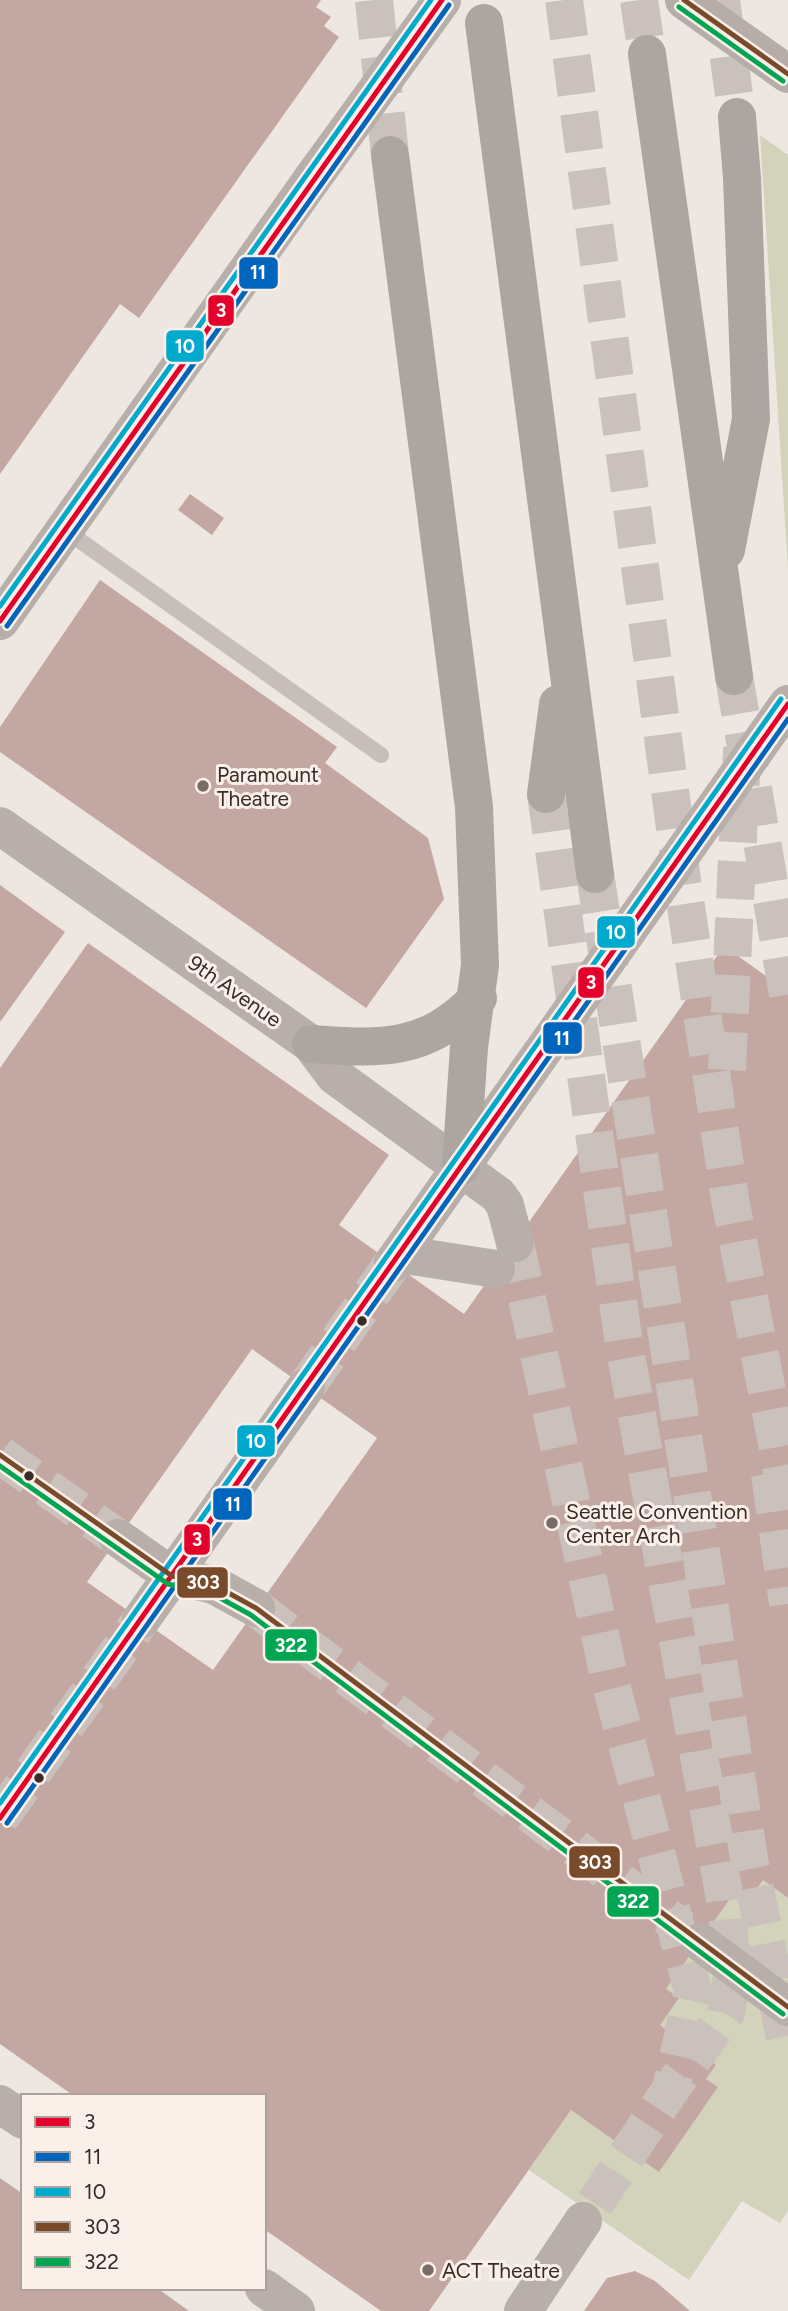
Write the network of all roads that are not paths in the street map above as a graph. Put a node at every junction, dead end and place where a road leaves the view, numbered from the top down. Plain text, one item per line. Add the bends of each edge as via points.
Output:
1 (442, 0) edge
2 (684, 0) edge
3 (484, 23) dead end
4 (646, 54) tunnel mouth
5 (788, 74) edge
6 (737, 117) tunnel mouth
7 (390, 155) tunnel mouth
8 (65, 530) junction
9 (720, 580) junction
10 (0, 621) edge
11 (564, 654) junction
12 (734, 676) tunnel mouth
13 (788, 704) edge
14 (381, 755) dead end
15 (546, 794) tunnel mouth
16 (0, 826) edge
17 (595, 874) tunnel mouth
18 (478, 998) junction
19 (310, 1044) junction
20 (461, 1166) junction
21 (306, 1387) tunnel mouth
22 (118, 1538) tunnel mouth
23 (172, 1576) junction
24 (256, 1608) tunnel mouth
25 (141, 1620) tunnel mouth
26 (700, 1942) tunnel mouth
27 (788, 2007) edge
28 (0, 2104) edge
29 (21, 2119) edge
30 (583, 2221) tunnel mouth
31 (266, 2289) edge
32 (296, 2311) edge
33 (523, 2311) edge

1 - 8 main road, bridge
2 - 5 main road, bridge
3 - 11 highway
4 - 9 highway
6 - 9 highway via 751,419
7 - 18 highway via 474,807 479,877
8 - 10 main road
8 - 14 lane
9 - 12 highway
11 - 15 highway
11 - 17 highway
13 - 20 main road
16 - 19 main road, 9th Avenue
18 - 19 highway via 430,1036 399,1045
18 - 20 highway via 469,1047
19 - 20 main road, 9th Avenue via 335,1076
20 - 20 main road, 9th Avenue via 396,1259 505,1256 502,1200
21 - 23 main road
22 - 23 main road
23 - 24 main road via 214,1585
23 - 25 main road
26 - 27 main road, bridge
28 - 29 main road
30 - 33 main road
31 - 32 main road

